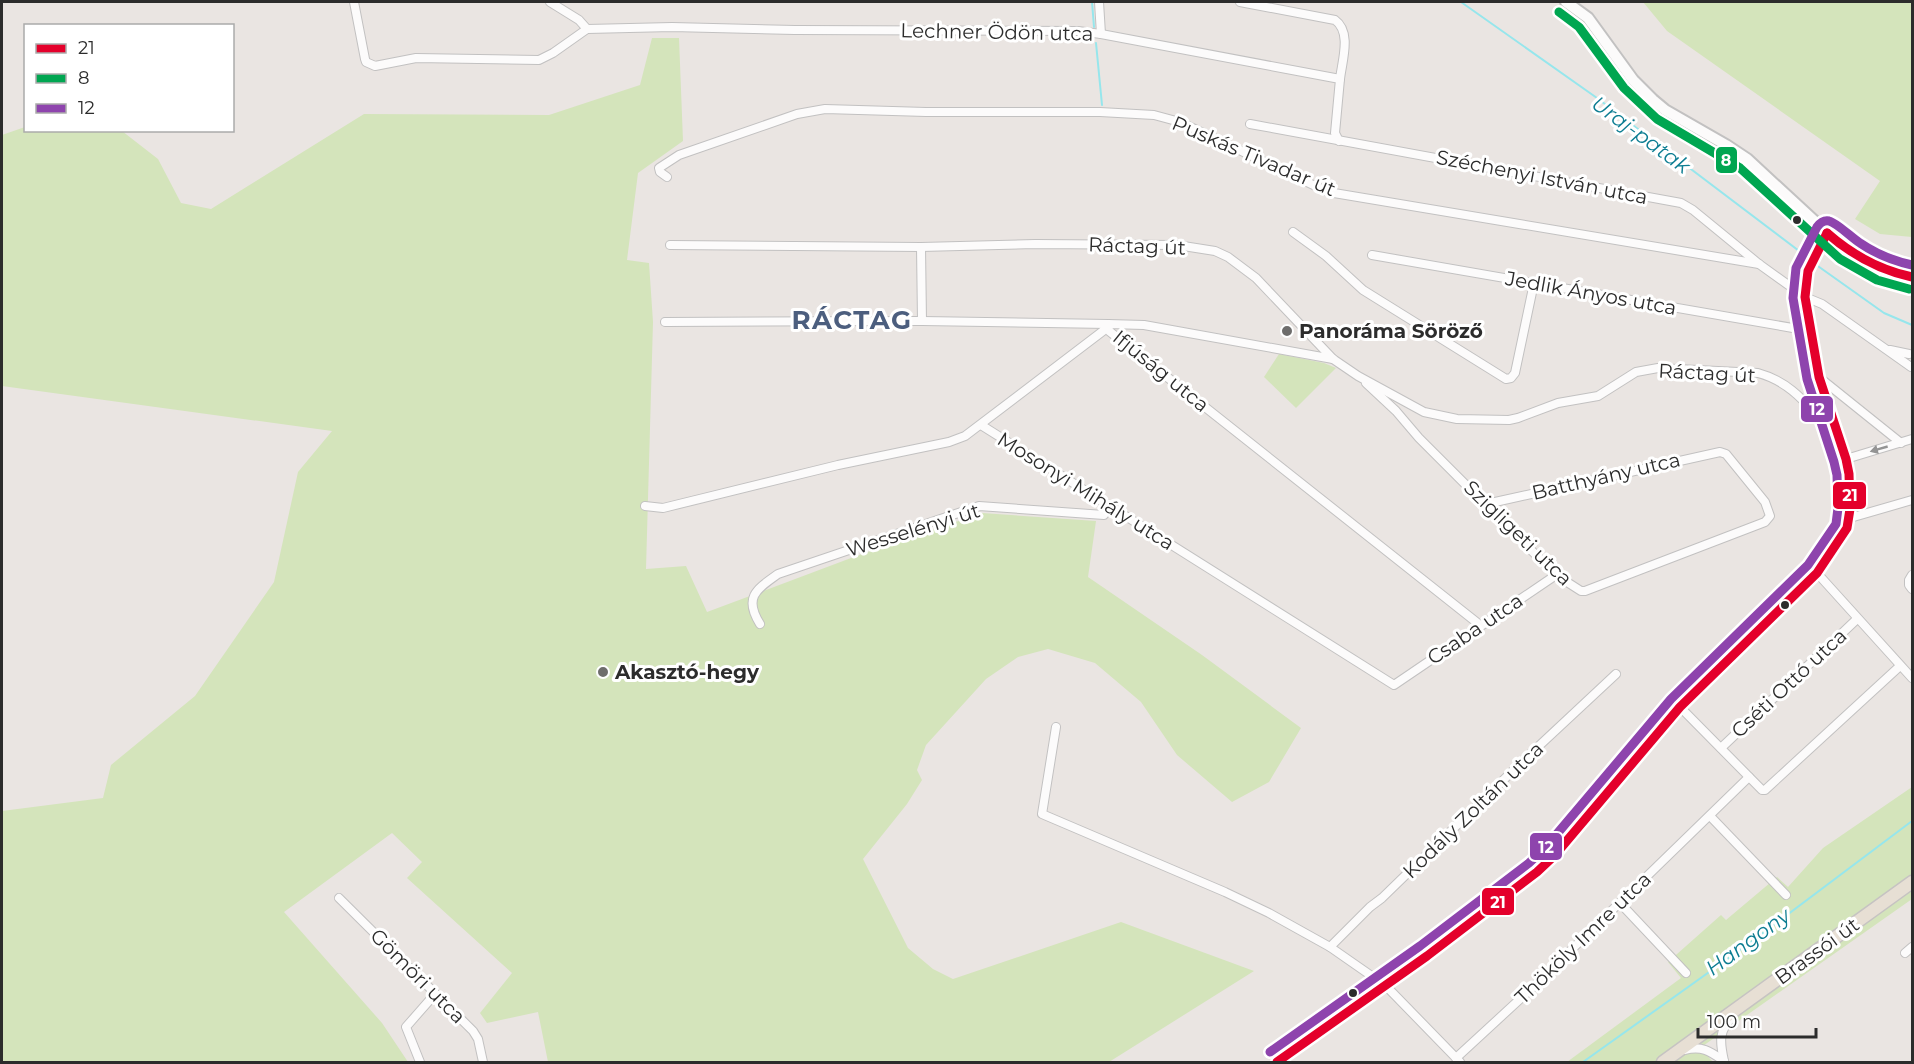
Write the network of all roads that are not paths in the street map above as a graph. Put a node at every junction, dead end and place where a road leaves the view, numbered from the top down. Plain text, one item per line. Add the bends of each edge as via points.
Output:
1 (354, 2) edge
2 (550, 2) edge
3 (1099, 2) edge
4 (1240, 2) edge
5 (1566, 2) edge
6 (587, 29) junction
7 (1101, 34) junction
8 (1340, 79) junction
9 (1250, 124) dead end
10 (1339, 141) junction
11 (667, 177) dead end
12 (1293, 232) dead end
13 (1827, 233) junction
14 (670, 245) dead end
15 (921, 247) junction
16 (1372, 255) dead end
17 (1759, 264) junction
18 (1912, 277) edge
19 (1534, 283) junction
20 (1805, 297) junction
21 (922, 321) junction
22 (665, 322) dead end
23 (1108, 324) junction
24 (1810, 331) junction
25 (1886, 349) junction
26 (1909, 354) dead end
27 (1333, 359) junction
28 (1911, 367) dead end
29 (1358, 376) junction
30 (1819, 377) junction
31 (981, 425) junction
32 (1838, 436) junction
33 (1912, 439) edge
34 (1901, 442) junction
35 (1846, 459) junction
36 (1912, 500) edge
37 (1486, 504) junction
38 (645, 506) dead end
39 (1109, 507) junction
40 (1769, 512) joint
41 (1850, 518) junction
42 (1817, 573) junction
43 (1556, 575) junction
44 (1912, 575) edge
45 (1912, 589) edge
46 (1857, 619) junction
47 (760, 624) dead end
48 (1480, 625) junction
49 (1900, 666) junction
50 (1616, 674) dead end
51 (1912, 678) edge
52 (1394, 685) joint
53 (1680, 707) junction
54 (1056, 727) dead end
55 (1721, 748) junction
56 (1749, 777) junction
57 (1710, 816) junction
58 (1912, 882) edge
59 (1786, 896) dead end
60 (339, 898) dead end
61 (1620, 903) junction
62 (1330, 947) junction
63 (1912, 947) edge
64 (1905, 953) dead end
65 (1686, 973) dead end
66 (1386, 986) junction
67 (1762, 991) junction
68 (435, 994) junction
69 (1701, 1036) junction
70 (1676, 1053) junction
71 (1458, 1060) edge
72 (420, 1062) edge
73 (483, 1062) edge
74 (1277, 1062) edge
75 (1663, 1062) edge
76 (1725, 1062) edge

1 - 6 street via 365,59 375,66 416,58 532,61 554,53
2 - 6 street
3 - 7 street
4 - 8 street via 1340,23 1345,34
5 - 13 street via 1588,18 1633,80 1653,100 1747,159
6 - 7 street, Lechner Ödön utca
7 - 8 street, Lechner Ödön utca
8 - 10 street via 1335,133
9 - 10 street, Széchenyi István utca
10 - 17 street, Széchenyi István utca via 1681,203
11 - 17 street, Puskás Tivadar út via 659,168 679,155 797,114 825,109 1154,116 1180,122 1328,192
12 - 19 street via 1363,290 1506,379 1515,373
13 - 18 street via 1871,264
13 - 20 street via 1810,266
14 - 15 street, Ráctag út
15 - 21 street
15 - 27 street, Ráctag út via 1177,245 1215,251 1256,278
16 - 19 street, Jedlik Ányos utca
17 - 20 street, Széchenyi István utca
19 - 24 street, Jedlik Ányos utca
20 - 24 street
20 - 25 street, Széchenyi István utca via 1822,304
21 - 22 street, Ifjúság utca
21 - 23 street, Ifjúság utca
23 - 27 street via 1144,325
23 - 31 street via 1103,332
23 - 48 street, Ifjúság utca via 1109,331
24 - 30 street
25 - 26 street
25 - 28 street, Széchenyi István utca
27 - 29 street
29 - 32 street, Ráctag út via 1430,414 1509,420 1558,403 1598,396 1636,372 1658,368 1758,374 1789,387
29 - 37 street, Szigligeti utca
30 - 32 street
30 - 34 street
31 - 38 street, Mosonyi Mihály utca via 949,442 663,508
31 - 39 street, Mosonyi Mihály utca
32 - 35 street
33 - 34 street
34 -> 35 street
35 - 41 street
36 - 41 street
37 - 40 street, Batthyány utca via 1713,452 1726,454
37 - 43 street, Szigligeti utca
39 - 47 street, Wesselényi út via 1104,515 979,506 778,574 757,589 752,604
39 - 52 street, Mosonyi Mihály utca
40 - 43 street, Szigligeti utca via 1765,522 1585,591
41 - 42 street
42 - 46 street
42 - 53 street
43 - 48 street, Csaba utca
44 - 45 street
46 - 49 street
46 - 55 street, Cséti Ottó utca
48 - 52 street, Csaba utca
49 - 51 street
49 - 56 street via 1767,789 1762,790
50 - 62 street, Kodály Zoltán utca
53 - 55 street
53 - 66 street via 1554,856
54 - 62 street via 1042,814 1225,892
55 - 56 street
56 - 57 street, Thököly Imre utca
57 - 59 street
57 - 61 street, Thököly Imre utca
58 - 67 main road, Brassói út
60 - 68 street, Gömöri utca
61 - 65 street
61 - 71 street, Thököly Imre utca
62 - 66 street
63 - 64 street
66 - 71 street
66 - 74 street
67 - 69 main road, Brassói út
67 - 76 street via 1727,1022 1720,1044
68 - 72 street via 406,1027
68 - 73 street, Gömöri utca via 473,1031
69 - 70 main road, Brassói út
69 - 76 street
70 - 75 main road, Brassói út
70 - 76 street via 1695,1047 1708,1050

